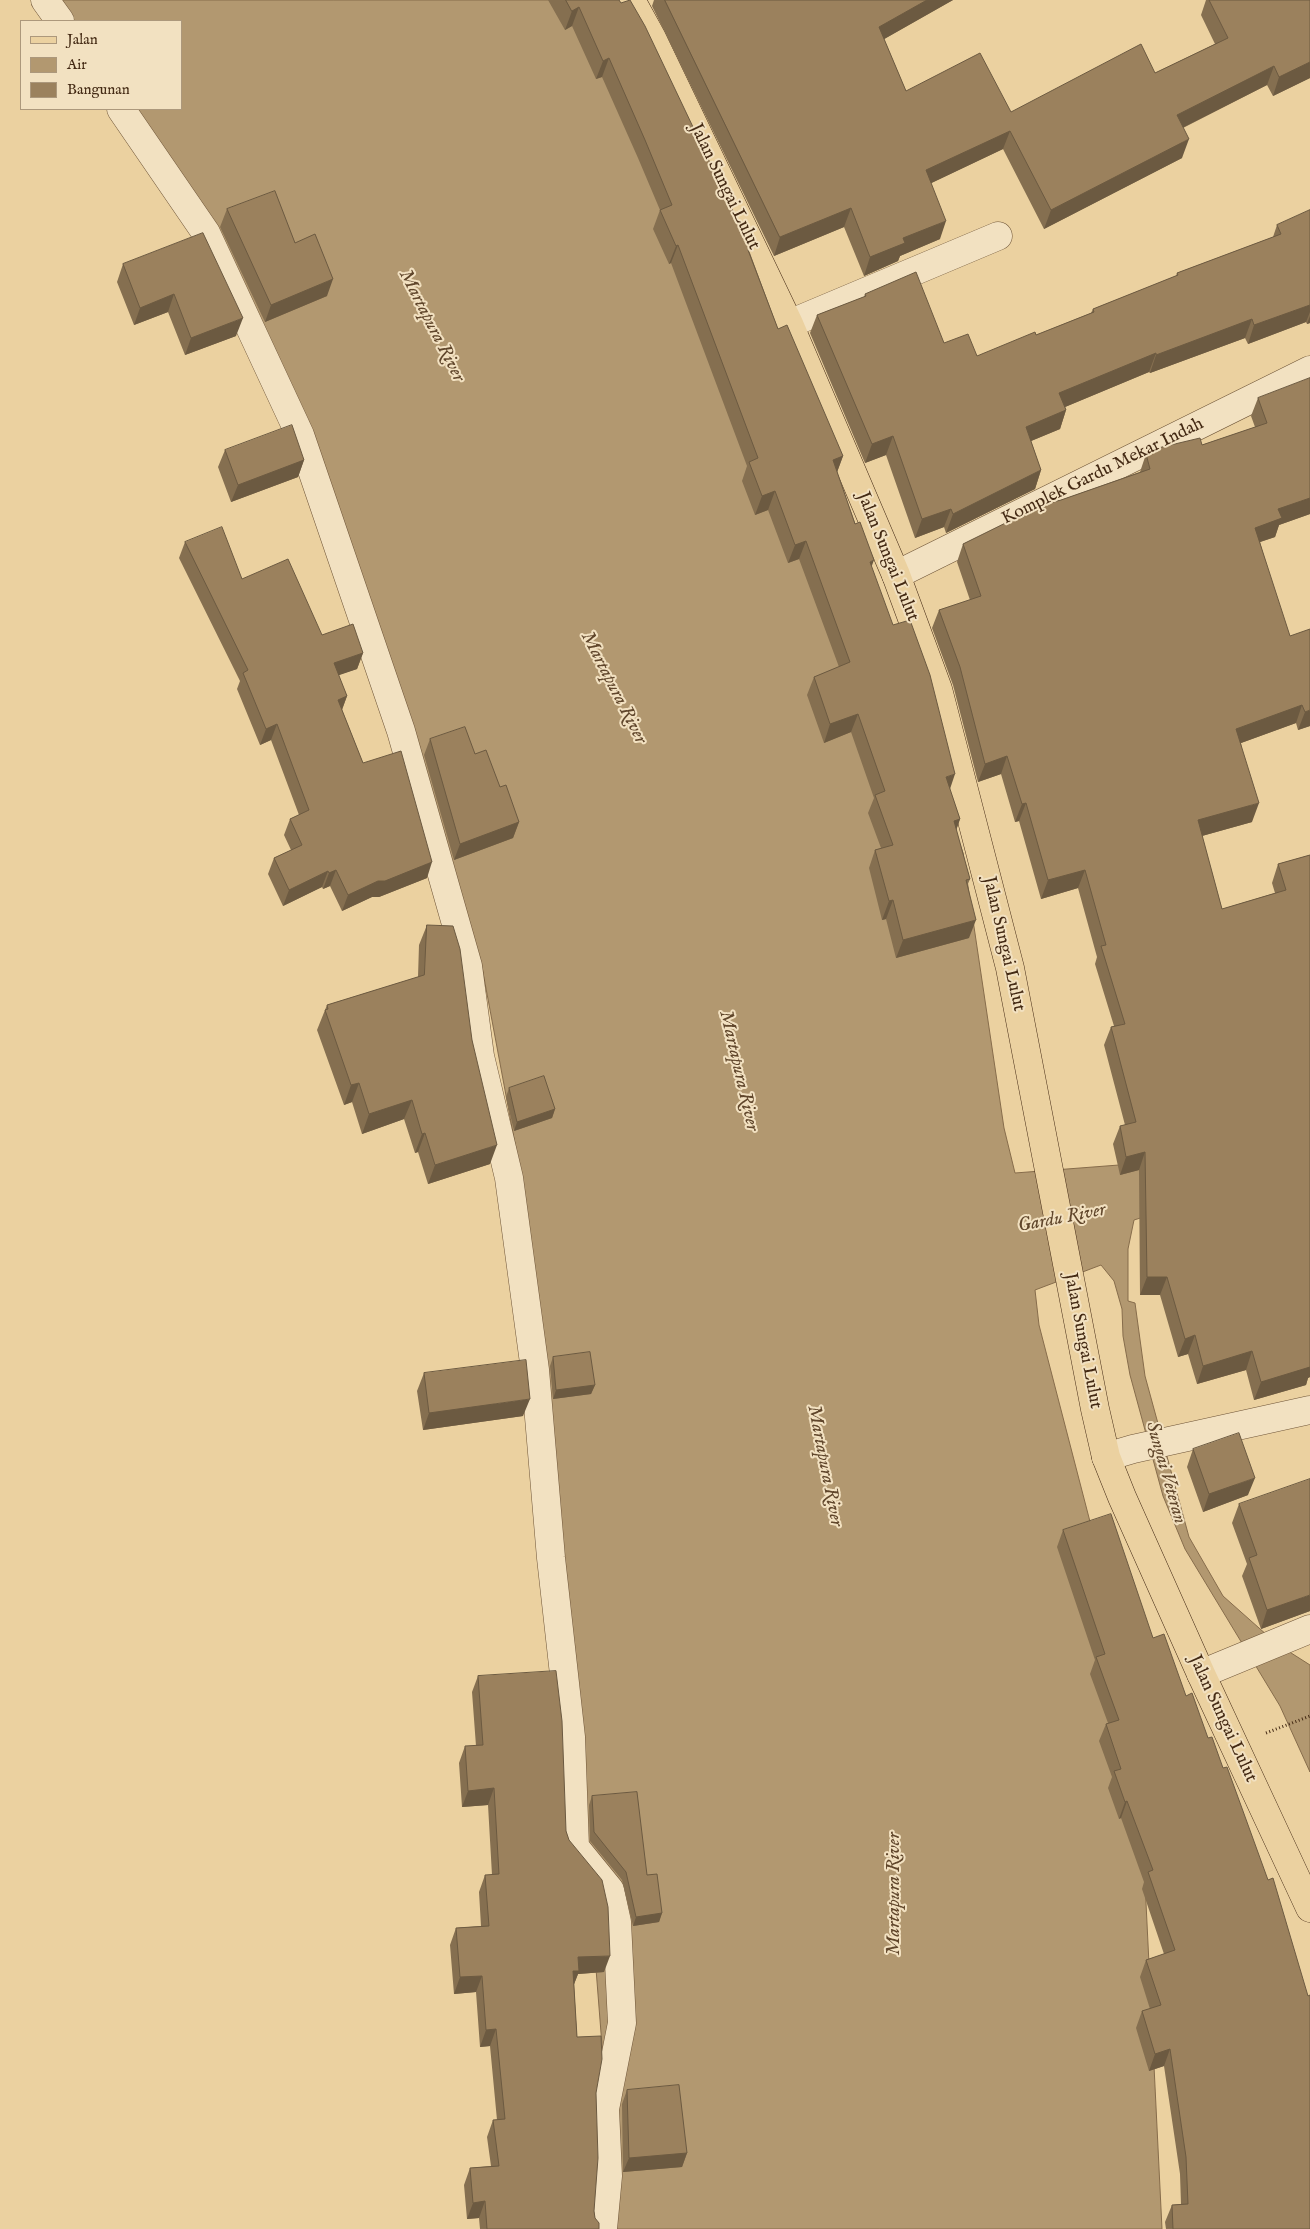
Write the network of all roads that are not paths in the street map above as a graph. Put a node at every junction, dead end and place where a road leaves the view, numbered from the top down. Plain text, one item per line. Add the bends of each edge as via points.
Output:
1 (45, 0) edge
2 (631, 0) edge
3 (59, 20) edge
4 (122, 110) edge
5 (998, 236) dead end
6 (790, 324) junction
7 (1310, 370) edge
8 (896, 575) junction
9 (1310, 1410) edge
10 (1106, 1457) junction
11 (1306, 1631) edge
12 (1201, 1674) junction
13 (1310, 1908) edge
14 (604, 2229) edge

1 - 3 street
2 - 6 main road, Jalan Sungai Lulut
4 - 14 street via 206,233 300,435 402,731 468,966 480,1056 509,1178 535,1370 571,1737 575,1846 610,1890 617,1922 622,2023 605,2109 608,2176
5 - 6 street
6 - 8 main road, Jalan Sungai Lulut
7 - 8 street, Komplek Gardu Mekar Indah
8 - 10 main road, Jalan Sungai Lulut via 938,689 1010,968
9 - 10 street
10 - 12 main road, Jalan Sungai Lulut
11 - 12 street
12 - 13 main road, Jalan Sungai Lulut

